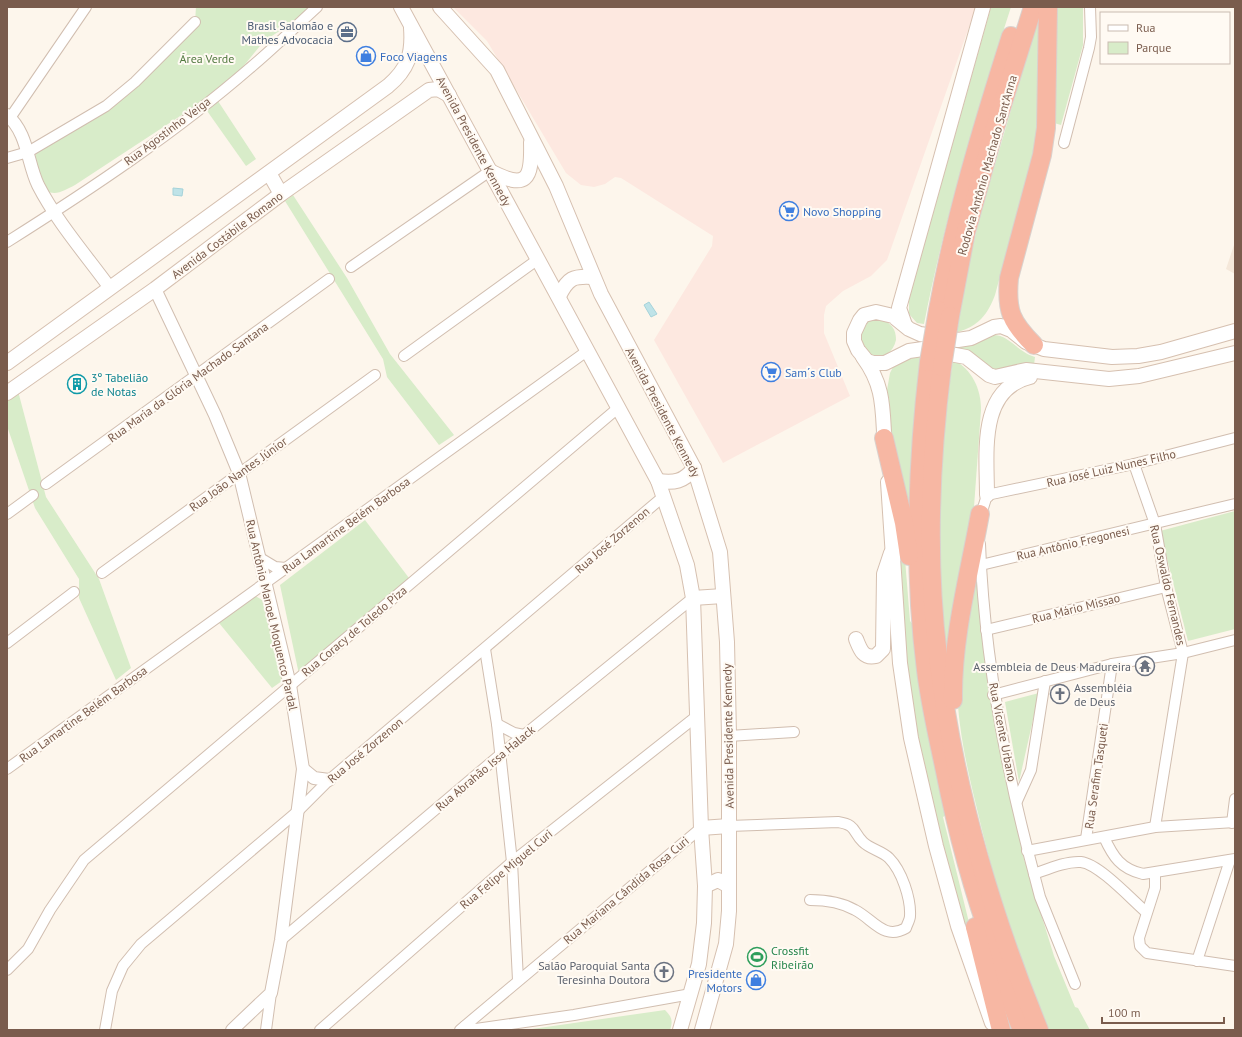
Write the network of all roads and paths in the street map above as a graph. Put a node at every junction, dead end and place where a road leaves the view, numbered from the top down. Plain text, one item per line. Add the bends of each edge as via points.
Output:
1 (86, 7) edge
2 (317, 7) edge
3 (401, 7) edge
4 (440, 7) edge
5 (983, 7) edge
6 (1020, 7) edge
7 (1033, 7) edge
8 (1048, 7) edge
9 (1090, 7) edge
10 (195, 22) dead end
11 (411, 24) junction
12 (449, 95) junction
13 (8, 116) edge
14 (531, 140) junction
15 (1064, 143) dead end
16 (28, 152) junction
17 (7, 158) edge
18 (490, 171) junction
19 (269, 173) junction
20 (281, 194) junction
21 (54, 212) junction
22 (7, 242) edge
23 (537, 260) junction
24 (351, 267) dead end
25 (910, 271) junction
26 (592, 277) junction
27 (329, 280) dead end
28 (110, 288) junction
29 (155, 289) junction
30 (559, 296) junction
31 (876, 312) junction
32 (944, 313) junction
33 (905, 325) junction
34 (1235, 331) edge
35 (1034, 345) junction
36 (587, 351) junction
37 (1235, 353) edge
38 (862, 355) junction
39 (404, 356) dead end
40 (7, 363) edge
41 (936, 364) junction
42 (1052, 372) junction
43 (375, 375) dead end
44 (197, 377) junction
45 (7, 392) edge
46 (618, 408) junction
47 (884, 438) junction
48 (1235, 438) edge
49 (1134, 464) junction
50 (694, 468) junction
51 (239, 473) junction
52 (658, 481) junction
53 (46, 484) dead end
54 (33, 495) dead end
55 (987, 495) junction
56 (664, 496) junction
57 (1235, 504) edge
58 (7, 514) edge
59 (980, 514) junction
60 (1154, 524) junction
61 (893, 545) junction
62 (260, 558) junction
63 (981, 565) junction
64 (286, 568) junction
65 (102, 573) dead end
66 (266, 583) junction
67 (1166, 587) junction
68 (74, 592) dead end
69 (723, 596) junction
70 (692, 598) junction
71 (986, 630) junction
72 (856, 639) dead end
73 (1235, 640) edge
74 (7, 643) edge
75 (485, 649) junction
76 (1183, 653) junction
77 (1112, 664) junction
78 (926, 669) junction
79 (1045, 681) junction
80 (290, 685) junction
81 (994, 695) junction
82 (697, 716) junction
83 (497, 724) junction
84 (794, 732) dead end
85 (524, 735) junction
86 (729, 736) junction
87 (500, 754) junction
88 (7, 769) edge
89 (303, 769) junction
90 (329, 780) junction
91 (1235, 799) edge
92 (1017, 801) junction
93 (958, 802) junction
94 (298, 811) junction
95 (1233, 822) edge
96 (729, 826) junction
97 (1155, 827) junction
98 (700, 828) junction
99 (1104, 837) junction
100 (1086, 840) junction
101 (1028, 851) junction
102 (1233, 860) edge
103 (512, 862) junction
104 (1155, 873) junction
105 (1034, 874) junction
106 (705, 886) junction
107 (729, 886) junction
108 (810, 900) dead end
109 (1146, 912) junction
110 (281, 940) junction
111 (1197, 961) junction
112 (1235, 966) edge
113 (7, 970) edge
114 (518, 980) junction
115 (1075, 984) dead end
116 (271, 993) junction
117 (691, 994) junction
118 (1029, 1005) junction
119 (462, 1028) edge
120 (105, 1030) edge
121 (232, 1030) edge
122 (266, 1030) edge
123 (320, 1030) edge
124 (680, 1030) edge
125 (702, 1030) edge
126 (996, 1030) edge
127 (1001, 1030) edge
128 (1022, 1030) edge
129 (1039, 1030) edge
130 (1042, 1030) edge

1 - 13 street
2 - 21 street, Rua Agostinho Veiga via 249,69 179,125
3 - 11 main road, Avenida Presidente Kennedy
4 - 14 main road, Avenida Presidente Kennedy via 497,70
5 - 25 main road
6 - 32 highway, Rodovia Antônio Machado Sant'Anna via 969,173 950,246
7 - 32 highway, Rodovia Antônio Machado Sant'Anna via 994,131
8 - 35 highway via 1046,128 1042,155 1007,292 1011,315 1021,332
9 - 15 street via 1089,48
10 - 16 street via 135,82 106,106
11 - 12 main road, Avenida Presidente Kennedy
11 - 19 main road, Avenida Costábile Romano via 412,44 400,76
12 - 18 main road, Avenida Presidente Kennedy
12 - 20 main road, Avenida Costábile Romano via 438,89 429,90
13 - 16 street via 20,132
14 - 18 main road via 532,166 522,180 512,181
14 - 26 main road, Avenida Presidente Kennedy via 556,186
16 - 17 street
16 - 21 street via 38,184
18 - 23 main road, Avenida Presidente Kennedy
18 - 24 street
19 - 20 main road
19 - 28 main road, Avenida Costábile Romano
20 - 29 main road, Avenida Costábile Romano
21 - 22 street, Rua Agostinho Veiga
21 - 28 street
23 - 30 main road, Avenida Presidente Kennedy
23 - 39 street
25 - 31 main road via 891,302
25 - 33 main road via 900,308
26 - 30 main road via 578,276 570,280 564,285
26 - 50 main road, Avenida Presidente Kennedy
27 - 44 street, Rua Maria da Glória Machado Santana
28 - 40 main road, Avenida Costábile Romano
29 - 44 street, Rua Antônio Manoel Moquenco Pardal
29 - 45 main road, Avenida Costábile Romano
30 - 36 main road, Avenida Presidente Kennedy
31 - 33 main road via 893,316
31 - 38 main road via 864,315 856,327 854,341
32 - 41 highway, Rodovia Antônio Machado Sant'Anna, bridge
33 - 35 main road via 920,334 958,340 971,338 1001,326
34 - 35 main road via 1138,356 1112,357 1044,349
36 - 46 main road, Avenida Presidente Kennedy
36 - 64 street, Rua Lamartine Belém Barbosa
37 - 42 main road via 1140,376 1109,379
38 - 42 main road via 867,361 879,364 909,351 923,349 966,357 995,377 1026,370
38 - 47 main road via 880,387
41 - 78 highway, Rodovia Antônio Machado Sant'Anna via 923,413 918,515 919,589
41 - 93 highway, Rodovia Antônio Machado Sant'Anna via 931,492 932,567 938,655
42 - 55 main road via 1014,382 994,406 988,431
43 - 51 street, Rua João Nantes Júnior
44 - 51 street, Rua Antônio Manoel Moquenco Pardal
44 - 53 street, Rua Maria da Glória Machado Santana
46 - 52 main road, Avenida Presidente Kennedy
46 - 80 street, Rua Coracy de Toledo Piza
47 - 61 main road
47 - 78 highway via 908,544
48 - 49 street, Rua José Luiz Nunes Filho
49 - 55 street, Rua José Luiz Nunes Filho
49 - 60 street, Rua Oswaldo Fernandes
50 - 52 main road via 686,478 676,482
50 - 69 main road, Avenida Presidente Kennedy via 720,552
51 - 62 street, Rua Antônio Manoel Moquenco Pardal
51 - 65 street, Rua João Nantes Júnior
52 - 56 main road, Avenida Presidente Kennedy
54 - 58 street
55 - 59 street
56 - 70 main road, Avenida Presidente Kennedy via 687,565
56 - 75 street, Rua José Zorzenon
57 - 60 street, Rua Antônio Fregonesi
59 - 63 street, Rua Vicente Urbano
59 - 93 highway via 958,633 953,680
60 - 63 street, Rua Antônio Fregonesi
60 - 67 street, Rua Oswaldo Fernandes
61 - 72 main road via 884,574 883,649 876,656 868,656 863,653
61 - 126 main road via 900,663 919,778 960,932
62 - 64 street via 275,567
62 - 66 street, Rua Antônio Manoel Moquenco Pardal
63 - 71 street, Rua Vicente Urbano
64 - 66 street, Rua Lamartine Belém Barbosa
66 - 80 street, Rua Antônio Manoel Moquenco Pardal
66 - 88 street, Rua Lamartine Belém Barbosa
67 - 71 street, Rua Mário Missao
67 - 76 street, Rua Oswaldo Fernandes
68 - 74 street
69 - 70 main road
69 - 86 main road, Avenida Presidente Kennedy
70 - 82 main road, Avenida Presidente Kennedy
70 - 85 street, Rua Abrahão Issa Halack
71 - 81 street, Rua Vicente Urbano
73 - 76 street
75 - 83 street
75 - 90 street, Rua José Zorzenon
76 - 77 street
76 - 97 street, Rua Oswaldo Fernandes
77 - 79 street
77 - 100 street, Rua Serafim Tasqueti
78 - 93 highway, Rodovia Antônio Machado Sant'Anna via 937,735
79 - 81 street
79 - 92 street via 1031,770
80 - 89 street, Rua Antônio Manoel Moquenco Pardal
80 - 113 street, Rua Coracy de Toledo Piza via 84,860 50,910 28,949
81 - 92 street, Rua Vicente Urbano
82 - 98 main road, Avenida Presidente Kennedy
82 - 103 street, Rua Felipe Miguel Curi
83 - 85 street
83 - 87 street
84 - 86 street
85 - 87 street, Rua Abrahão Issa Halack
86 - 96 main road, Avenida Presidente Kennedy
87 - 103 street
87 - 110 street, Rua Abrahão Issa Halack
89 - 90 street via 314,778
89 - 94 street, Rua Antônio Manoel Moquenco Pardal
90 - 94 street, Rua José Zorzenon
91 - 95 street
92 - 101 street, Rua Vicente Urbano
93 - 118 highway, Rodovia Antônio Machado Sant'Anna
93 - 127 highway via 958,854
93 - 128 highway, Rodovia Antônio Machado Sant'Anna via 981,912
94 - 110 street, Rua Antônio Manoel Moquenco Pardal
94 - 120 street, Rua José Zorzenon via 141,944 123,966 112,991
95 - 97 street
96 - 98 main road
96 - 107 main road, Avenida Presidente Kennedy
96 - 108 street via 838,822 849,824 863,842 889,858 899,872 908,898 910,917 906,928 894,934 886,932 850,907 826,900
97 - 99 street
98 - 106 main road, Avenida Presidente Kennedy
98 - 114 street, Rua Mariana Cândida Rosa Curi
99 - 100 street
99 - 104 street via 1120,864 1130,871
100 - 101 street
101 - 105 street, Rua Vicente Urbano
102 - 104 street
102 - 111 street
103 - 114 street
103 - 123 street, Rua Felipe Miguel Curi
104 - 109 street via 1155,888
105 - 109 street via 1069,863 1082,862 1094,866
105 - 115 street, Rua Vicente Urbano via 1040,897
106 - 107 main road via 718,880
106 - 117 main road, Avenida Presidente Kennedy via 699,964
107 - 125 main road, Avenida Presidente Kennedy via 726,944
109 - 111 street via 1139,938 1140,946 1147,953
110 - 116 street, Rua Antônio Manoel Moquenco Pardal
111 - 112 street
114 - 119 street, Rua Mariana Cândida Rosa Curi
116 - 121 street
116 - 122 street, Rua Antônio Manoel Moquenco Pardal
117 - 119 street via 574,1015 476,1029
117 - 124 main road, Avenida Presidente Kennedy
118 - 129 highway, Rodovia Antônio Machado Sant'Anna
118 - 130 highway

